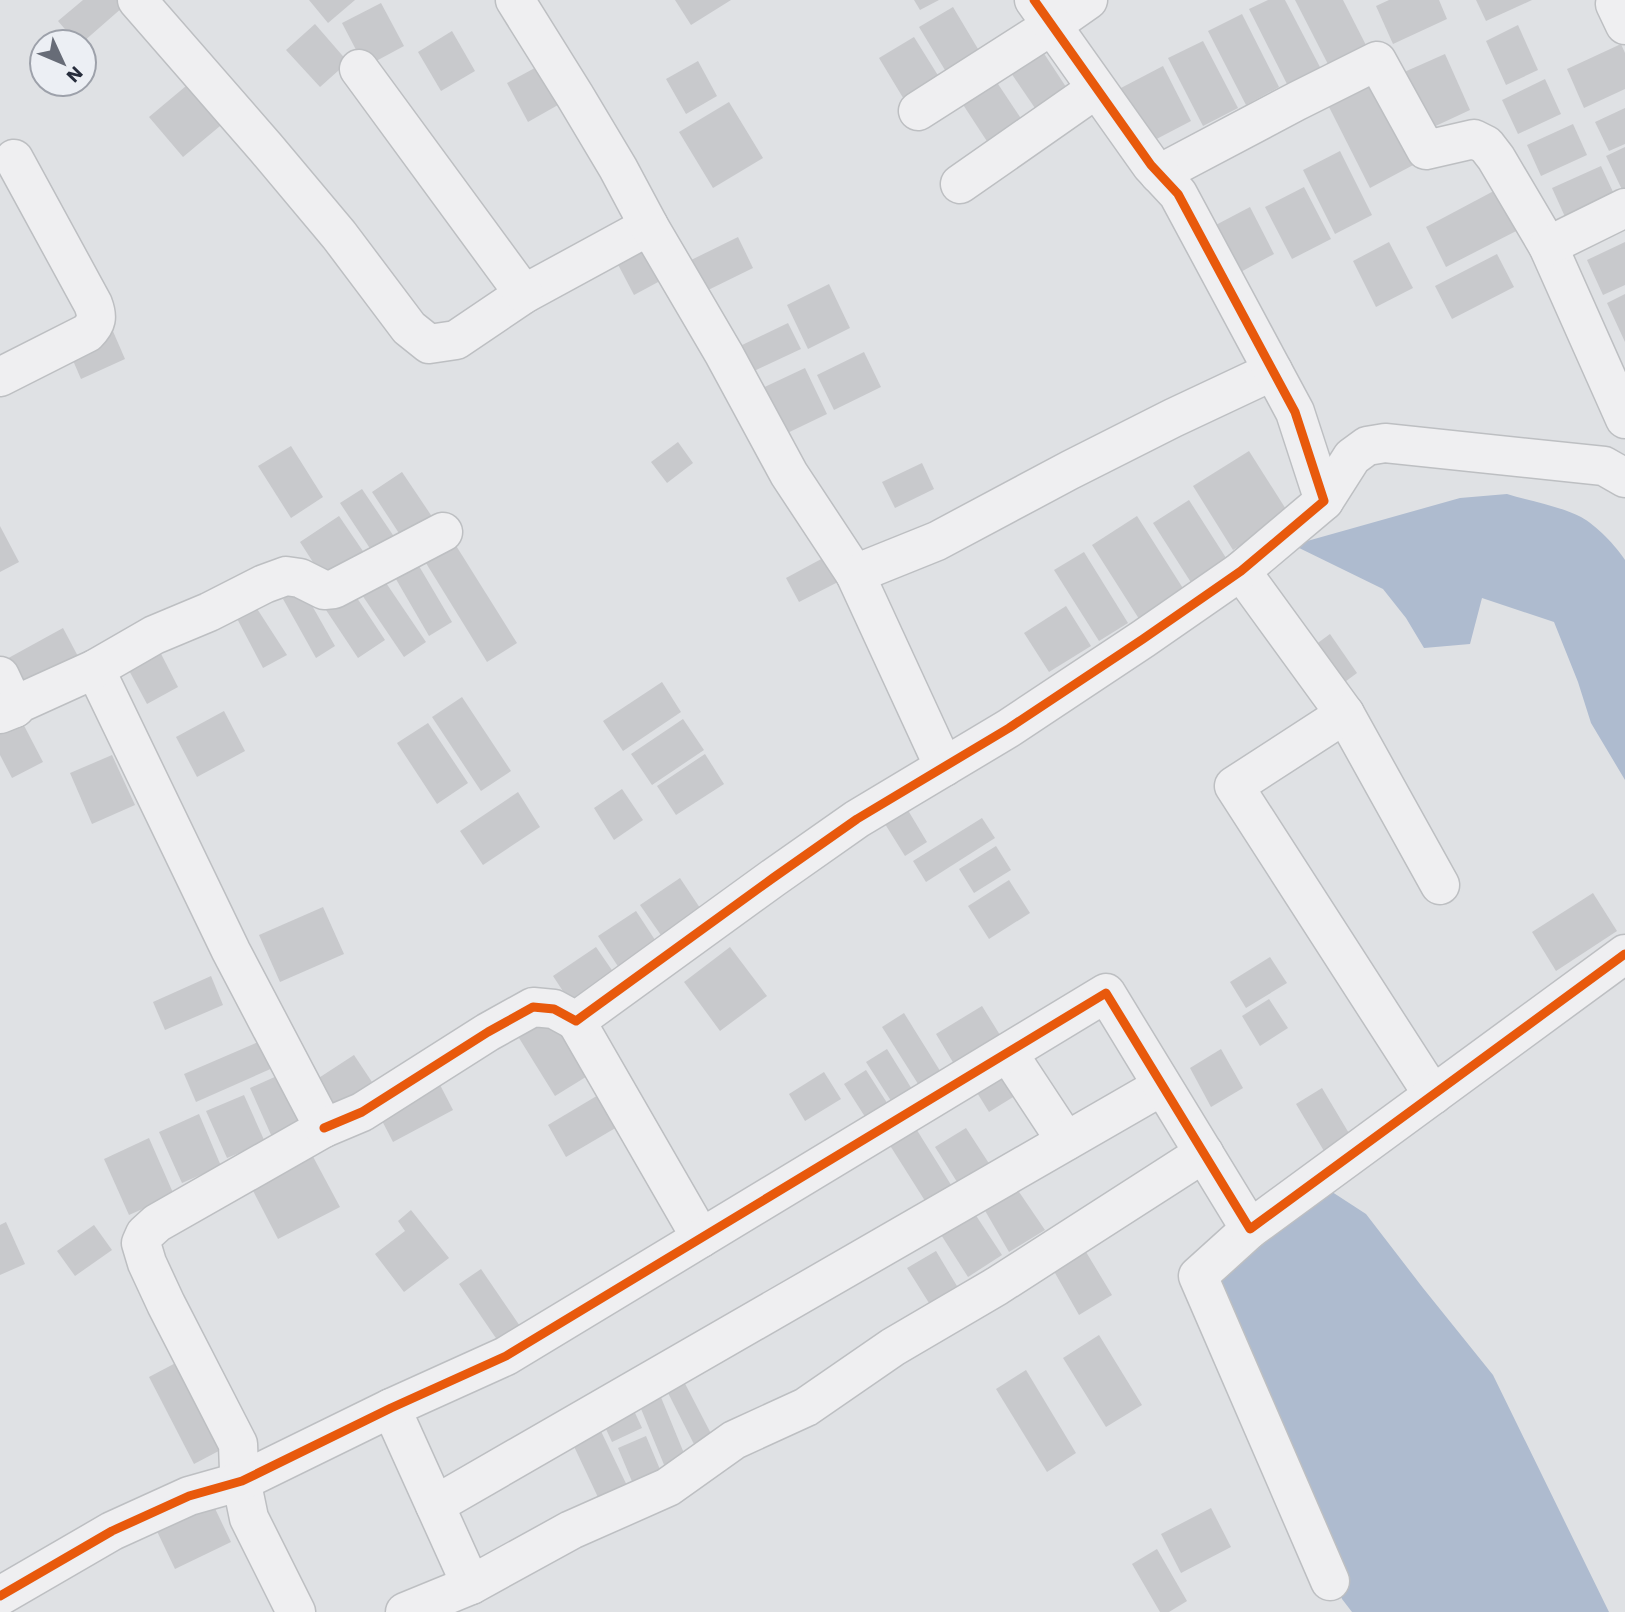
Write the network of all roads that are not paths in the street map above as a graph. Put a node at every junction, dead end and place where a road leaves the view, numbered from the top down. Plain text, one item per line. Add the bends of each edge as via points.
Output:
1 (137, 0) edge
2 (515, 0) edge
3 (1088, 0) edge
4 (1042, 13) edge
5 (359, 69) dead end
6 (1096, 89) junction
7 (918, 111) dead end
8 (14, 159) dead end
9 (1159, 174) junction
10 (960, 184) dead end
11 (1625, 208) edge
12 (649, 226) junction
13 (1548, 246) junction
14 (524, 295) junction
15 (1273, 371) junction
16 (0, 377) edge
17 (1625, 419) edge
18 (1625, 478) edge
19 (1324, 501) junction
20 (443, 532) dead end
21 (1241, 571) junction
22 (855, 575) junction
23 (94, 669) junction
24 (5, 700) edge
25 (1345, 714) junction
26 (944, 767) junction
27 (1440, 885) dead end
28 (1625, 954) edge
29 (576, 1021) junction
30 (1007, 1053) junction
31 (1162, 1086) junction
32 (1433, 1095) junction
33 (324, 1128) junction
34 (1066, 1141) junction
35 (1204, 1153) junction
36 (1250, 1229) junction
37 (701, 1238) junction
38 (391, 1408) junction
39 (242, 1481) junction
40 (435, 1505) junction
41 (1330, 1581) dead end
42 (471, 1585) junction
43 (3, 1586) edge
44 (296, 1612) edge
45 (405, 1612) edge

1 - 14 street via 339,235 409,328 429,344 456,341
2 - 12 street
3 - 4 street
4 - 6 street
4 - 7 street
5 - 14 street
6 - 9 street
6 - 10 street
8 - 16 street via 97,315 87,333
9 - 13 street via 1377,61 1426,150 1474,139 1486,145
9 - 15 street via 1178,194
11 - 13 street
12 - 14 street
12 - 22 street via 789,474
13 - 17 street
15 - 19 street via 1295,412
15 - 22 street via 936,541
18 - 19 street via 1604,466 1385,443 1367,446 1352,457
19 - 21 street
20 - 23 street via 334,589 324,590 286,576 264,584 154,635
21 - 25 street
21 - 26 street
22 - 26 street
23 - 24 street via 20,703
23 - 33 street via 231,951
25 - 27 street
25 - 32 street via 1234,786
26 - 29 street via 857,819
28 - 32 street
29 - 33 street via 554,1009 533,1007 362,1112
29 - 37 street
30 - 31 street via 1106,993
30 - 34 street
30 - 37 street
31 - 34 street
31 - 35 street
32 - 36 street
33 - 39 street via 157,1223 141,1243 166,1304 238,1444
34 - 40 street
35 - 36 street
35 - 42 street via 806,1406 734,1440 668,1487 571,1530
36 - 41 street via 1198,1276
37 - 38 street via 506,1356
38 - 39 street
38 - 40 street
39 - 43 street via 189,1496
39 - 44 street via 249,1518
40 - 42 street
42 - 45 street

